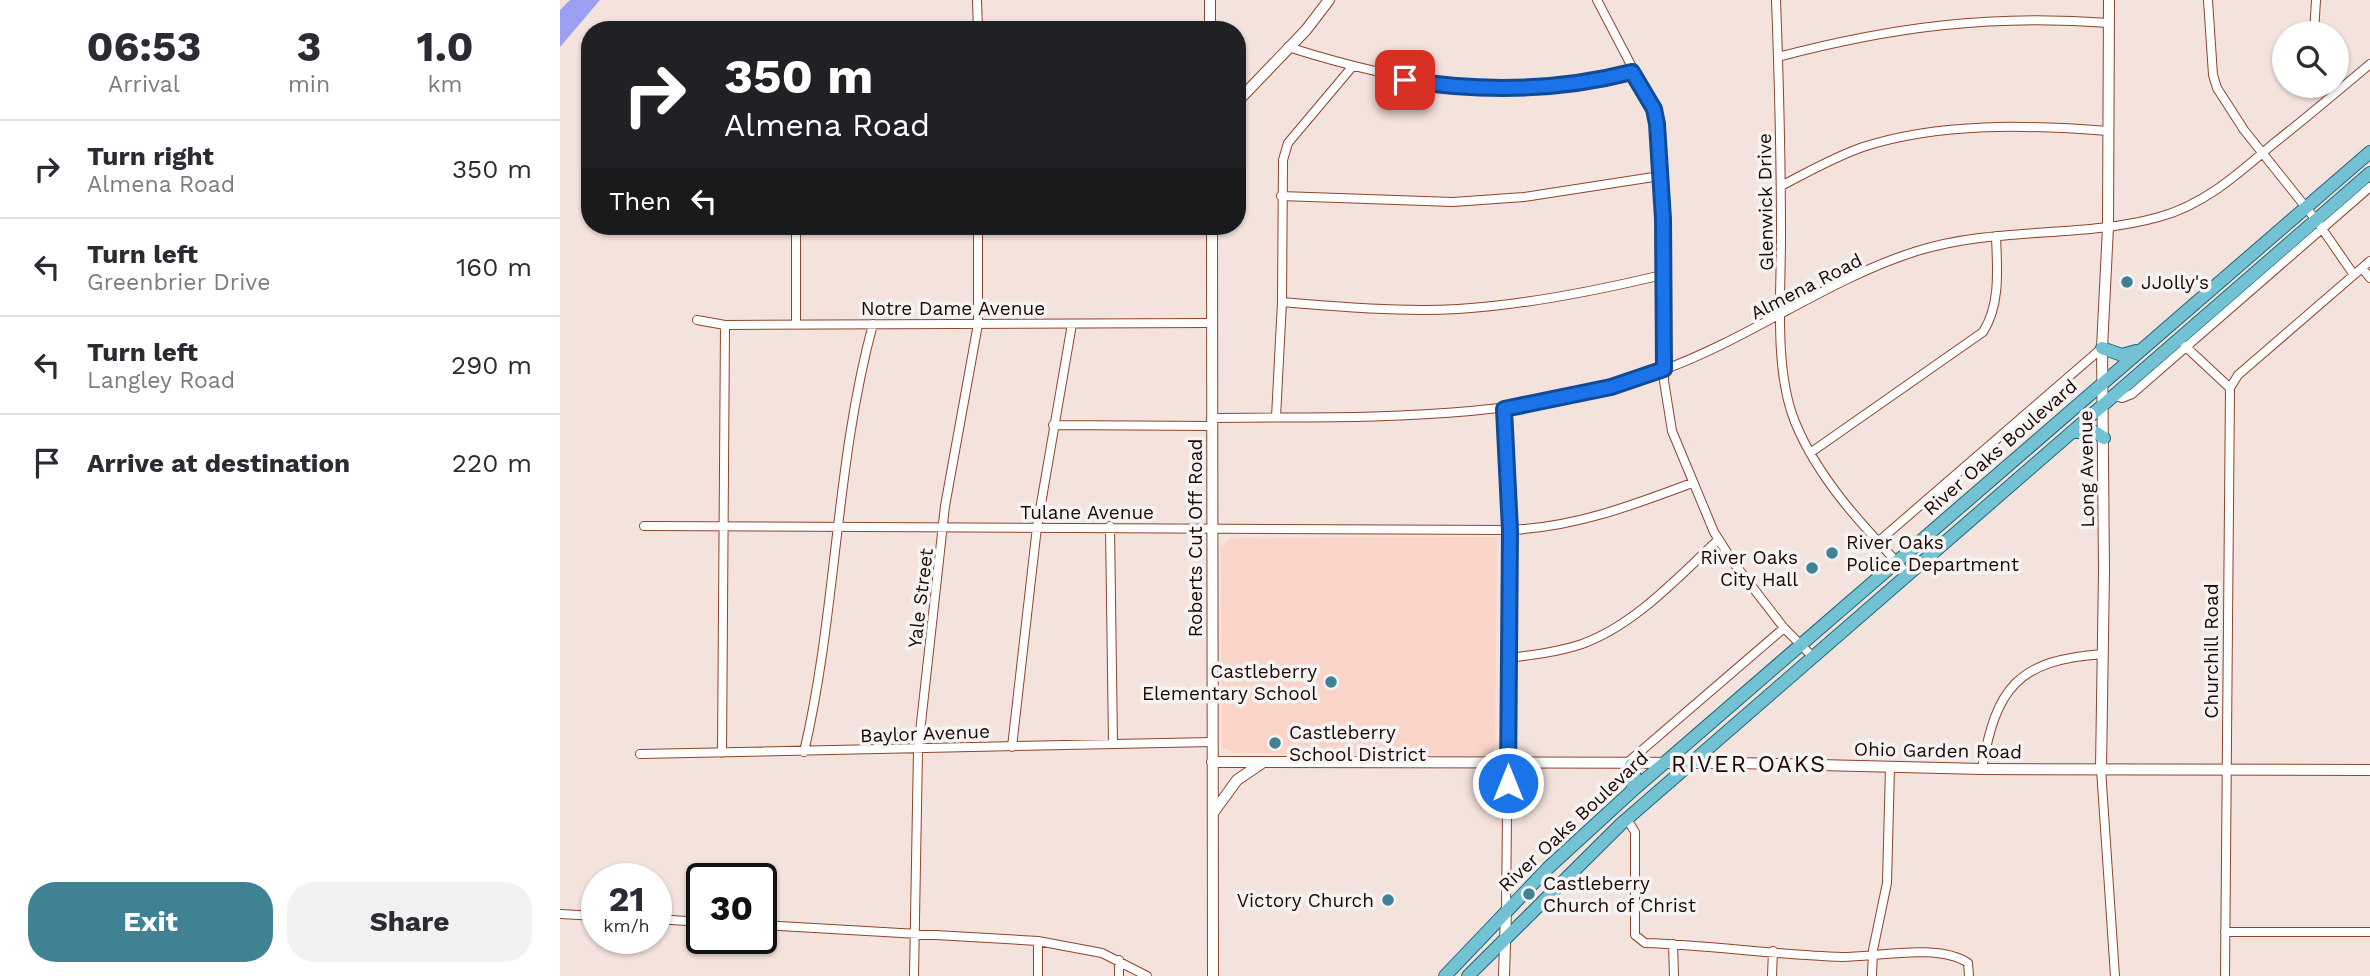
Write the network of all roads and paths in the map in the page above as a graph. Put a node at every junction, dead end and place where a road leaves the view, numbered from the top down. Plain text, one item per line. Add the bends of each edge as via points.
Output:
1 (978, 0) edge
2 (1210, 0) edge
3 (1329, 0) edge
4 (1597, 0) edge
5 (1776, 0) edge
6 (2109, 0) edge
7 (2208, 0) edge
8 (2316, 0) edge
9 (978, 21) edge
10 (1210, 21) edge
11 (2315, 21) edge
12 (2109, 23) junction
13 (1288, 47) junction
14 (1778, 57) junction
15 (2370, 64) edge
16 (1353, 67) junction
17 (1632, 72) junction
18 (2349, 79) edge
19 (1246, 92) edge
20 (2324, 98) edge
21 (2108, 131) junction
22 (2370, 152) edge
23 (2263, 153) junction
24 (2370, 173) edge
25 (1660, 176) junction
26 (1781, 186) junction
27 (2370, 187) edge
28 (1281, 196) junction
29 (2306, 207) junction
30 (2319, 224) junction
31 (2108, 227) junction
32 (796, 235) edge
33 (978, 235) edge
34 (1212, 235) edge
35 (1996, 236) junction
36 (2370, 261) edge
37 (2362, 268) junction
38 (1662, 275) junction
39 (2354, 275) junction
40 (2370, 278) edge
41 (2223, 279) junction
42 (2238, 294) junction
43 (1282, 302) junction
44 (1782, 316) junction
45 (697, 320) dead end
46 (1210, 323) junction
47 (725, 324) junction
48 (796, 324) junction
49 (873, 324) junction
50 (978, 324) junction
51 (1072, 324) junction
52 (2185, 346) junction
53 (2102, 348) junction
54 (2143, 349) junction
55 (1664, 369) junction
56 (2102, 384) junction
57 (2230, 388) junction
58 (2116, 396) junction
59 (2102, 407) junction
60 (1504, 409) junction
61 (1276, 417) junction
62 (1211, 422) junction
63 (1053, 425) junction
64 (2073, 432) junction
65 (2104, 438) junction
66 (1810, 453) junction
67 (1692, 483) junction
68 (644, 526) dead end
69 (943, 526) junction
70 (1110, 526) junction
71 (725, 527) junction
72 (839, 527) junction
73 (1037, 527) junction
74 (1213, 529) junction
75 (1510, 530) junction
76 (1718, 540) junction
77 (1879, 541) junction
78 (1896, 562) junction
79 (1908, 575) junction
80 (1784, 628) junction
81 (1800, 645) junction
82 (2102, 654) junction
83 (1814, 657) junction
84 (1508, 658) junction
85 (1736, 701) junction
86 (1212, 742) junction
87 (1114, 744) junction
88 (1012, 747) junction
89 (1707, 749) junction
90 (918, 750) junction
91 (804, 752) junction
92 (723, 753) junction
93 (640, 754) dead end
94 (1212, 762) junction
95 (1262, 763) junction
96 (1508, 763) junction
97 (1628, 765) junction
98 (1663, 765) junction
99 (1689, 765) junction
100 (1889, 767) junction
101 (1982, 769) junction
102 (2101, 769) junction
103 (2370, 770) edge
104 (2226, 771) junction
105 (1651, 776) junction
106 (1632, 791) junction
107 (1213, 813) junction
108 (1624, 821) junction
109 (1506, 911) junction
110 (560, 914) edge
111 (581, 915) edge
112 (777, 926) edge
113 (2225, 932) junction
114 (2370, 932) edge
115 (914, 934) junction
116 (1504, 939) junction
117 (1038, 941) junction
118 (1673, 944) junction
119 (1773, 951) junction
120 (1872, 954) junction
121 (1119, 960) junction
122 (914, 976) edge
123 (1038, 976) edge
124 (1119, 976) edge
125 (1147, 976) edge
126 (1213, 976) edge
127 (1445, 976) edge
128 (1468, 976) edge
129 (1504, 976) edge
130 (1674, 976) edge
131 (1772, 976) edge
132 (1872, 976) edge
133 (1969, 976) edge
134 (2115, 976) edge
135 (2225, 976) edge

1 - 9 street
2 - 10 street
3 - 13 street
4 - 17 street
5 - 14 street, Glenwick Drive
6 - 12 street, Long Avenue
7 - 23 street via 2217,88
8 - 11 street
12 - 14 street via 1930,24
12 - 21 street, Long Avenue
13 - 16 street
13 - 19 street
14 - 26 street, Glenwick Drive
15 - 18 street, Almena Road
16 - 17 street via 1405,80 1464,87 1582,85
16 - 28 street via 1288,143
17 - 25 street via 1654,109
20 - 23 street, Almena Road
21 - 26 street via 2052,127 1921,133 1864,147
21 - 31 street, Long Avenue
22 - 29 main road, River Oaks Boulevard
23 - 29 street
23 - 31 street, Almena Road via 2218,190 2188,207
24 - 30 main road, River Oaks Boulevard
25 - 28 street via 1524,197 1453,202
25 - 38 street
26 - 44 street, Glenwick Drive
27 - 30 street, River Oaks Boulevard
28 - 43 street
29 - 30 street
29 - 41 main road, River Oaks Boulevard
30 - 39 street
30 - 42 main road, River Oaks Boulevard
31 - 35 street, Almena Road
31 - 53 street, Long Avenue
32 - 48 street
33 - 50 street, Yale Street
34 - 46 street, Roberts Cut Off Road
35 - 44 street, Almena Road via 1916,251 1831,286
35 - 66 street via 1997,280 1992,314 1983,332
36 - 37 street
37 - 39 street
37 - 40 street
38 - 43 street via 1518,303 1456,309
38 - 55 street
39 - 57 street via 2238,375
41 - 42 main road
41 - 54 main road, River Oaks Boulevard
42 - 52 street, River Oaks Boulevard
42 - 58 main road, River Oaks Boulevard
43 - 61 street
44 - 55 street, Almena Road
44 - 66 street, Glenwick Drive via 1788,401
45 - 47 street, Notre Dame Avenue
46 - 51 street, Notre Dame Avenue
46 - 62 street, Roberts Cut Off Road
47 - 48 street, Notre Dame Avenue
47 - 71 street
48 - 49 street, Notre Dame Avenue
49 - 50 street, Notre Dame Avenue
49 - 72 street via 851,415
50 - 51 street, Notre Dame Avenue
50 - 69 street, Yale Street
51 - 63 street
52 - 57 street
52 - 58 street, River Oaks Boulevard via 2132,394
53 - 54 main road via 2122,355
53 - 56 street, Long Avenue
53 - 77 street
54 - 56 main road, River Oaks Boulevard
55 - 60 street, Almena Road via 1611,387
55 - 67 street via 1672,431
56 - 59 street, Long Avenue
56 - 78 main road, River Oaks Boulevard
57 - 104 street, Churchill Road
58 - 59 main road, River Oaks Boulevard
59 - 64 main road, River Oaks Boulevard
59 - 65 street, Long Avenue
60 - 61 street, Almena Road via 1464,414
60 - 75 street
61 - 62 street, Almena Road
62 - 63 street, Almena Road
62 - 74 street, Roberts Cut Off Road
63 - 73 street
64 - 65 main road via 2095,432
64 - 79 main road, River Oaks Boulevard
65 - 82 street, Long Avenue
66 - 77 street, Glenwick Drive via 1853,514
67 - 75 street, Tulane Avenue via 1600,517
67 - 76 street
68 - 71 street, Tulane Avenue
69 - 72 street, Tulane Avenue
69 - 73 street, Tulane Avenue
69 - 90 street, Yale Street
70 - 73 street, Tulane Avenue
70 - 74 street, Tulane Avenue
70 - 87 street
71 - 72 street, Tulane Avenue
71 - 92 street
72 - 91 street
73 - 88 street
74 - 75 street, Tulane Avenue
74 - 86 street, Roberts Cut Off Road
75 - 84 street
76 - 80 street
76 - 84 street via 1611,630 1583,644
77 - 78 street, Glenwick Drive
78 - 79 street, Glenwick Drive
78 - 81 main road, River Oaks Boulevard
79 - 83 main road, River Oaks Boulevard
80 - 81 street
80 - 97 street
81 - 83 street
81 - 85 main road, River Oaks Boulevard
82 - 101 street via 2070,656 2041,666 2002,697 1994,712
82 - 102 street, Long Avenue
83 - 89 main road, River Oaks Boulevard
84 - 96 street
85 - 89 main road via 1737,709 1698,743
85 - 98 main road, River Oaks Boulevard
86 - 87 street, Baylor Avenue
86 - 94 street, Roberts Cut Off Road
87 - 88 street, Baylor Avenue
88 - 90 street, Baylor Avenue
89 - 99 main road, River Oaks Boulevard
90 - 91 street, Baylor Avenue
90 - 115 street, Yale Street
91 - 92 street, Baylor Avenue
92 - 93 street, Baylor Avenue
94 - 95 street, Ohio Garden Road
94 - 107 street, Roberts Cut Off Road
95 - 96 street, Ohio Garden Road
95 - 107 street via 1237,780
96 - 97 street, Ohio Garden Road
96 - 109 street
97 - 98 street, Ohio Garden Road
97 - 106 main road via 1635,777
98 - 99 street, Ohio Garden Road
98 - 105 main road, River Oaks Boulevard
99 - 100 street, Ohio Garden Road
99 - 108 main road, River Oaks Boulevard
100 - 101 street, Ohio Garden Road
100 - 120 street via 1887,883
101 - 102 street, Ohio Garden Road
102 - 104 street, Ohio Garden Road
102 - 134 street
103 - 104 street, Ohio Garden Road
104 - 113 street, Churchill Road
105 - 106 main road, River Oaks Boulevard
105 - 108 main road via 1653,788 1621,816
106 - 109 main road, River Oaks Boulevard
107 - 126 street, Roberts Cut Off Road
108 - 116 main road, River Oaks Boulevard
108 - 118 street via 1635,832 1635,935 1645,943
109 - 116 street
109 - 127 main road, River Oaks Boulevard
110 - 111 street
112 - 115 street
113 - 114 street
113 - 135 street, Churchill Road
115 - 117 street
115 - 122 street, Yale Street
116 - 128 main road, River Oaks Boulevard
116 - 129 street
117 - 121 street
117 - 123 street
118 - 119 street
118 - 130 street
119 - 120 street via 1845,957
119 - 131 street
120 - 132 street
120 - 133 street via 1957,957 1968,963
121 - 124 street
121 - 125 street

